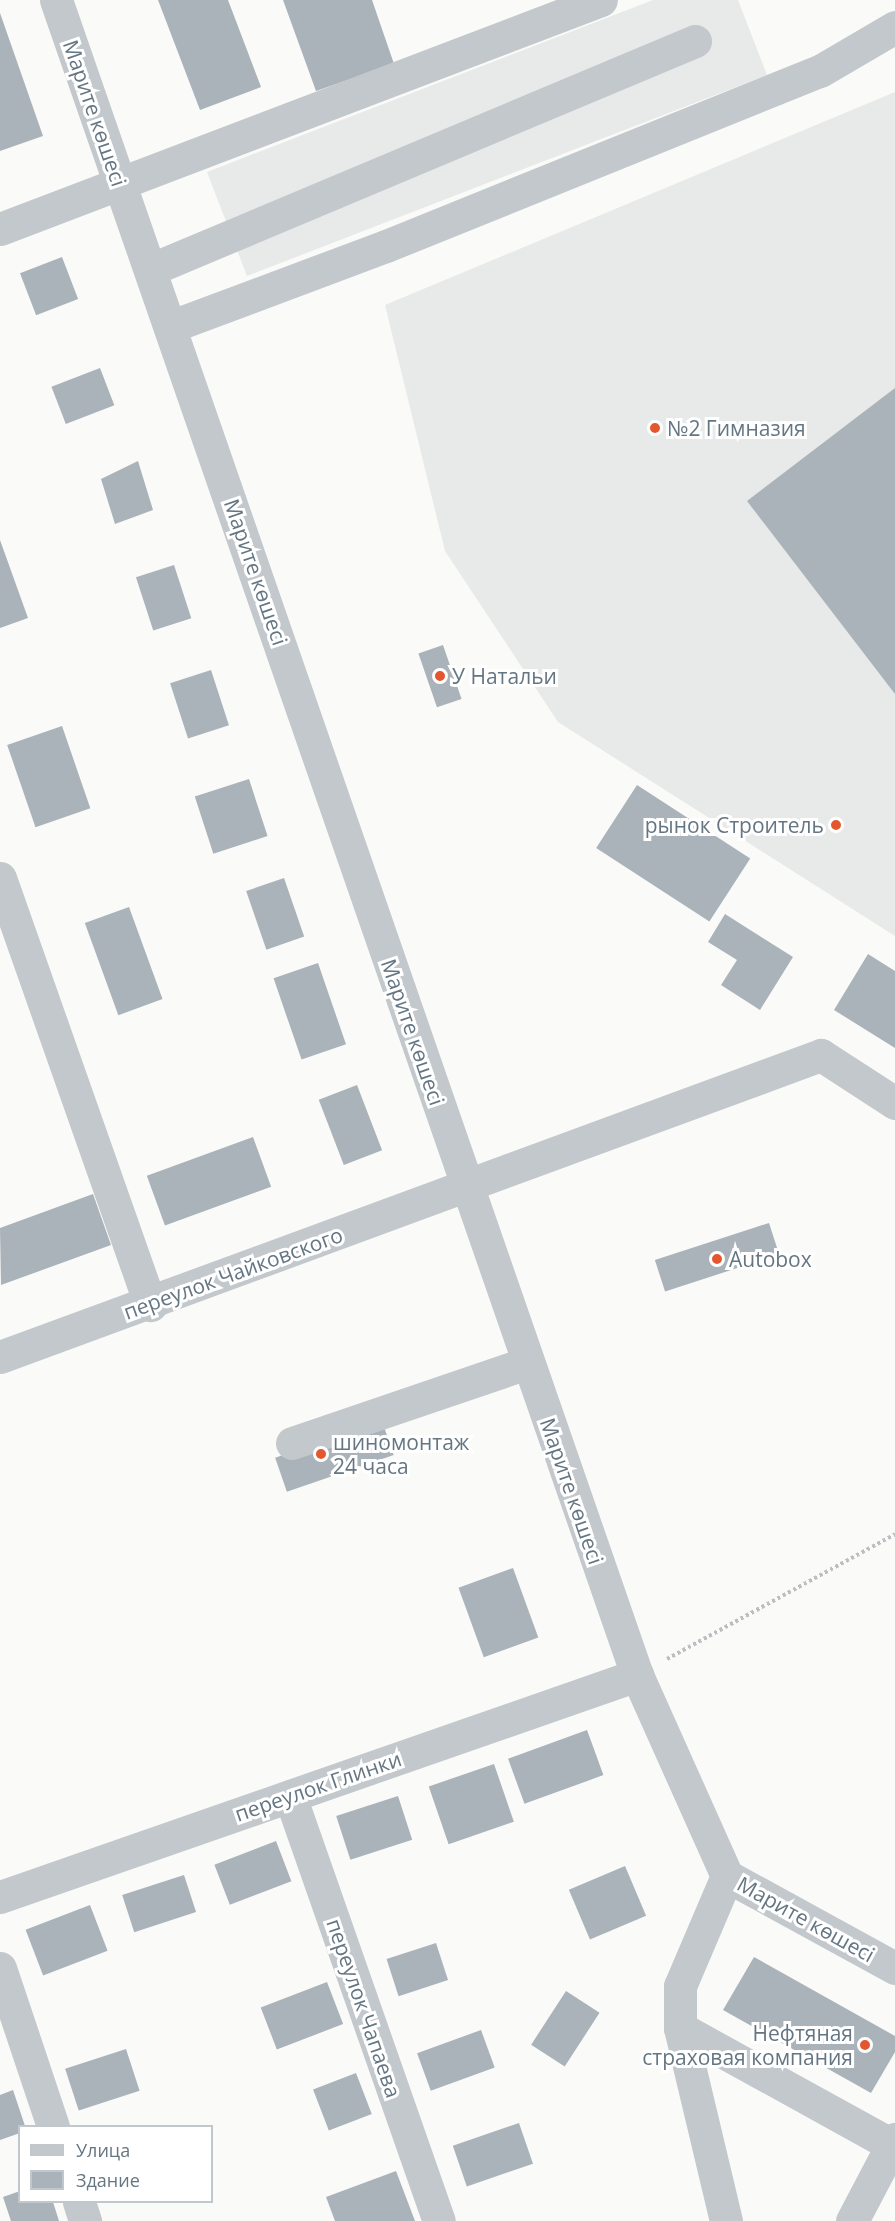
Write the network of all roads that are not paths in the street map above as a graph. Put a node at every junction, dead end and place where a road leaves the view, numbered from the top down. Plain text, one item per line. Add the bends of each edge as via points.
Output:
1 (56, 0) edge
2 (601, 0) edge
3 (895, 27) edge
4 (695, 41) dead end
5 (120, 184) junction
6 (0, 229) edge
7 (152, 269) junction
8 (172, 326) junction
9 (0, 878) edge
10 (895, 1102) edge
11 (466, 1187) junction
12 (150, 1305) junction
13 (0, 1357) edge
14 (527, 1363) junction
15 (291, 1443) dead end
16 (637, 1675) junction
17 (290, 1796) junction
18 (727, 1876) junction
19 (0, 1897) edge
20 (0, 1968) edge
21 (895, 1968) edge
22 (680, 2028) junction
23 (52, 2125) edge
24 (893, 2142) edge
25 (78, 2203) edge
26 (85, 2221) edge
27 (439, 2221) edge
28 (726, 2221) edge
29 (852, 2221) edge

1 - 5 street, Марите көшесі
2 - 5 street
3 - 8 street via 820,71 386,246
4 - 7 street
5 - 6 street
5 - 7 street, Марите көшесі
7 - 8 street, Марите көшесі
8 - 11 street, Марите көшесі
9 - 12 street
10 - 11 street, переулок Чайковского via 821,1055
11 - 12 street, переулок Чайковского
11 - 14 street, Марите көшесі
12 - 13 street, переулок Чайковского
14 - 15 street
14 - 16 street, Марите көшесі
16 - 17 street, переулок Глинки
16 - 18 street, Марите көшесі
17 - 19 street, переулок Глинки
17 - 27 street, переулок Чапаева
18 - 21 street, Марите көшесі
18 - 22 street via 684,1969
20 - 23 street
22 - 24 street
22 - 28 street
24 - 29 street
25 - 26 street

